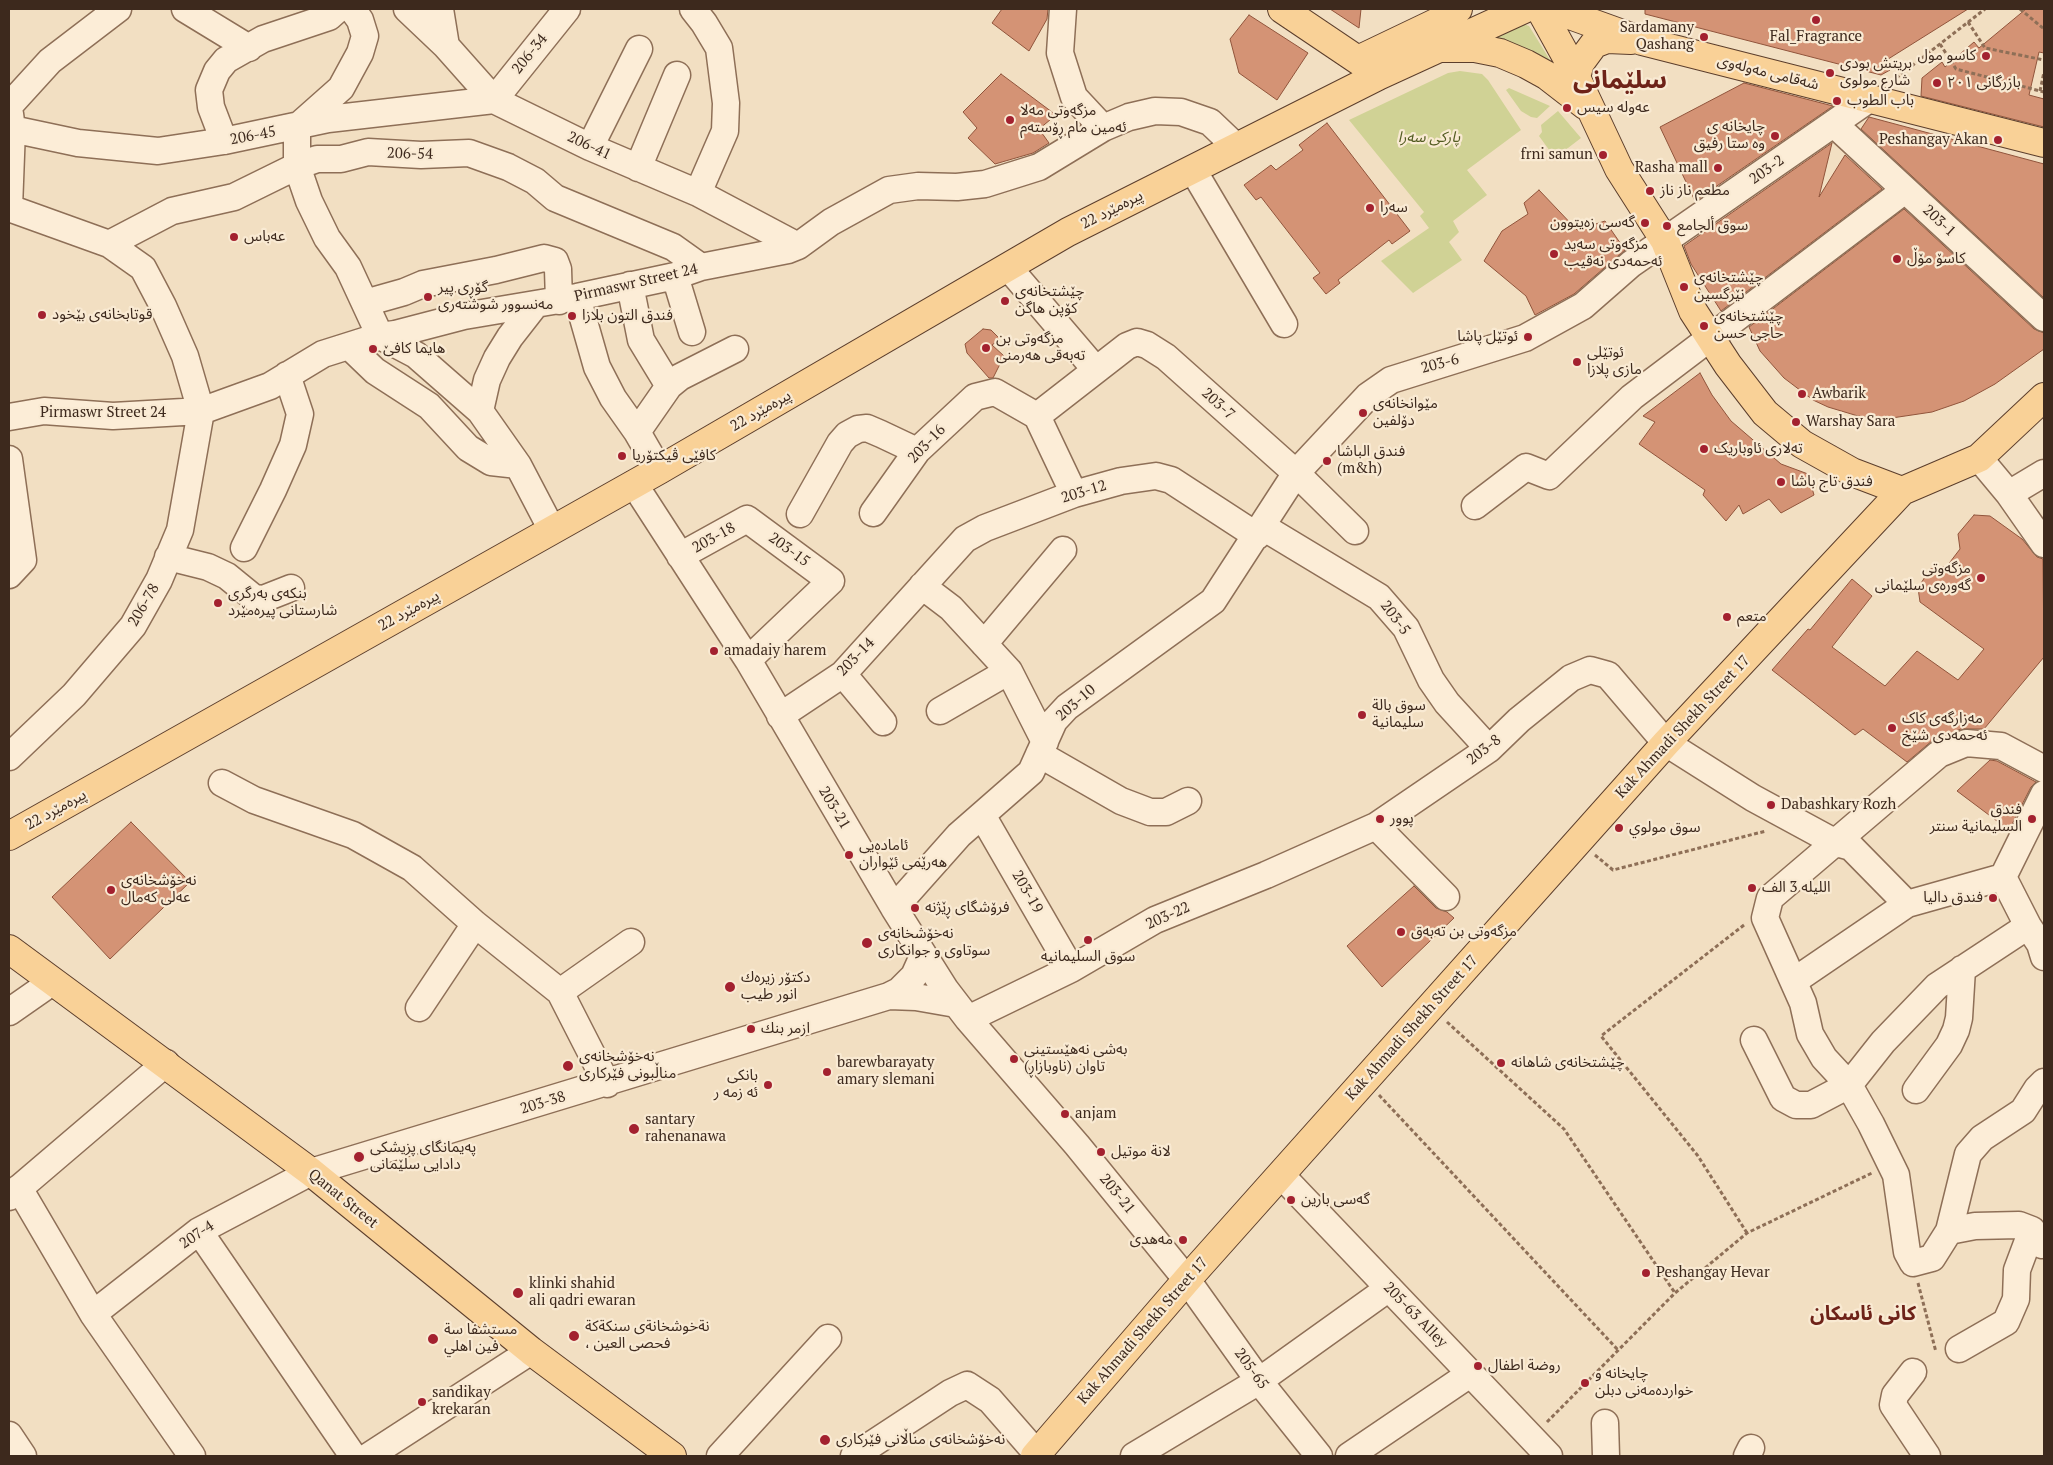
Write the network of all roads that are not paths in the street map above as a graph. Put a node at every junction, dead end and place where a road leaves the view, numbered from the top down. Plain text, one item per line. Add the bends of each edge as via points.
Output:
1 (118, 9) edge
2 (185, 9) edge
3 (338, 9) edge
4 (352, 9) edge
5 (407, 9) edge
6 (440, 9) edge
7 (567, 9) edge
8 (693, 9) edge
9 (1063, 9) edge
10 (1282, 9) edge
11 (1458, 9) edge
12 (1524, 9) edge
13 (1540, 9) edge
14 (1552, 9) edge
15 (1642, 41) junction
16 (446, 46) junction
17 (249, 48) junction
18 (1436, 48) junction
19 (639, 49) dead end
20 (1369, 68) junction
21 (677, 76) dead end
22 (1576, 77) junction
23 (1870, 99) junction
24 (494, 100) junction
25 (1591, 111) junction
26 (1834, 124) junction
27 (297, 127) junction
28 (1103, 128) junction
29 (12, 129) junction
30 (224, 142) junction
31 (2044, 143) edge
32 (590, 147) junction
33 (1234, 149) junction
34 (297, 166) junction
35 (638, 168) junction
36 (1193, 170) junction
37 (1906, 190) junction
38 (698, 193) junction
39 (9, 209) edge
40 (1665, 241) junction
41 (109, 244) junction
42 (798, 246) junction
43 (701, 267) junction
44 (1008, 267) junction
45 (675, 276) junction
46 (630, 286) junction
47 (557, 301) junction
48 (365, 303) junction
49 (2044, 318) edge
50 (1284, 324) dead end
51 (692, 332) dead end
52 (380, 336) junction
53 (1709, 339) junction
54 (349, 346) junction
55 (735, 349) dead end
56 (1096, 370) junction
57 (287, 375) junction
58 (669, 386) junction
59 (2044, 397) edge
60 (201, 411) junction
61 (480, 411) junction
62 (1037, 416) junction
63 (9, 417) edge
64 (638, 432) junction
65 (917, 451) junction
66 (1979, 458) junction
67 (9, 459) edge
68 (518, 465) junction
69 (659, 470) junction
70 (1296, 473) junction
71 (2044, 473) edge
72 (634, 484) junction
73 (1902, 492) junction
74 (1074, 494) junction
75 (2009, 494) junction
76 (1475, 506) dead end
77 (873, 513) dead end
78 (800, 514) dead end
79 (747, 519) joint
80 (552, 530) junction
81 (1354, 531) dead end
82 (1260, 532) junction
83 (2044, 544) edge
84 (244, 548) dead end
85 (1063, 550) dead end
86 (680, 556) junction
87 (168, 557) junction
88 (9, 575) edge
89 (922, 586) junction
90 (291, 588) dead end
91 (984, 644) junction
92 (748, 660) junction
93 (1009, 671) junction
94 (843, 674) junction
95 (940, 712) dead end
96 (780, 716) junction
97 (883, 722) dead end
98 (1666, 743) junction
99 (12, 744) edge
100 (1042, 748) junction
101 (1489, 749) junction
102 (2044, 770) edge
103 (222, 783) dead end
104 (2044, 794) edge
105 (1188, 801) dead end
106 (982, 816) junction
107 (1376, 826) junction
108 (9, 836) edge
109 (1836, 843) junction
110 (2003, 877) junction
111 (1446, 897) dead end
112 (1907, 904) junction
113 (894, 908) junction
114 (475, 924) junction
115 (631, 942) dead end
116 (2040, 947) edge
117 (10, 948) edge
118 (923, 956) junction
119 (1071, 969) junction
120 (1962, 970) junction
121 (2044, 980) edge
122 (1794, 981) junction
123 (52, 982) junction
124 (560, 992) junction
125 (889, 996) junction
126 (419, 1008) dead end
127 (9, 1012) edge
128 (962, 1012) junction
129 (1754, 1040) dead end
130 (166, 1063) junction
131 (607, 1084) junction
132 (1848, 1084) junction
133 (1916, 1090) dead end
134 (2042, 1091) edge
135 (311, 1172) junction
136 (1281, 1175) junction
137 (14, 1193) edge
138 (198, 1231) junction
139 (1949, 1232) junction
140 (2038, 1239) edge
141 (1187, 1280) junction
142 (1389, 1288) junction
143 (93, 1314) junction
144 (828, 1338) dead end
145 (1958, 1350) road end
146 (531, 1351) junction
147 (1913, 1372) dead end
148 (1470, 1374) junction
149 (1259, 1381) junction
150 (1605, 1423) dead end
151 (9, 1436) edge
152 (1037, 1455) edge
153 (23, 1456) edge
154 (192, 1456) edge
155 (353, 1456) edge
156 (369, 1456) edge
157 (672, 1456) edge
158 (720, 1456) edge
159 (854, 1456) edge
160 (1134, 1456) edge
161 (1319, 1456) edge
162 (1349, 1456) edge
163 (1549, 1456) edge
164 (1606, 1456) edge
165 (1927, 1456) edge

1 - 29 street via 50,61 9,106
2 - 17 street
3 - 17 street via 329,17 263,39
4 - 27 street via 365,36 360,53 341,88
5 - 16 street, 206-41
6 - 16 street
7 - 24 street, 206-34
8 - 38 street via 718,48 726,103 724,131
9 - 28 street via 1060,53 1074,97
10 - 20 main road
11 - 20 main road
12 - 18 main road, 22 پیرەمێرد
13 - 22 main road
14 - 15 main road, شەقامی مەولەوی
15 - 22 main road via 1607,39 1594,44 1580,63
15 - 23 main road, شەقامی مەولەوی
16 - 24 street, 206-41
17 - 30 street via 226,60 209,90 211,107
18 - 20 main road, 22 پیرەمێرد
18 - 25 main road via 1475,48 1518,60 1546,75
19 - 32 street
20 - 33 main road, 22 پیرەمێرد
21 - 35 street
22 - 25 main road
23 - 26 street, 203-2
23 - 31 main road, شەقامی مەولەوی
24 - 27 street, 206-45 via 328,119
24 - 32 street, 206-41
25 - 40 main road via 1619,169
26 - 37 street, 203-1
26 - 40 street, 203-2
27 - 30 street, 206-45
27 - 34 street
28 - 33 street, Pirmaswr Street 24 via 1129,116 1156,111 1181,112 1210,122
28 - 42 street, Pirmaswr Street 24 via 1039,167 985,184 889,190 831,222
29 - 30 street, 206-45 via 78,143 158,151
29 - 39 street
32 - 35 street, 206-41
33 - 36 main road, 22 پیرەمێرد
34 - 41 street, 206-54 via 234,197 172,211
34 - 43 street, 206-54 via 317,159 341,159 368,152 469,153 508,167 563,201 674,247
34 - 48 street via 327,238 348,267
35 - 38 street, 206-41
36 - 44 main road, 22 پیرەمێرد via 1068,232
36 - 50 street
37 - 49 street, 203-1
37 - 53 street
38 - 42 street, 206-41
39 - 41 street
40 - 53 main road via 1692,312
40 - 70 street, 203-6 via 1631,264 1583,306 1525,338 1390,380 1350,412
41 - 60 street via 143,268 185,356
42 - 43 street, Pirmaswr Street 24
43 - 45 street, Pirmaswr Street 24
44 - 56 street
44 - 69 main road, 22 پیرەمێرد
45 - 46 street, Pirmaswr Street 24
45 - 51 street
46 - 47 street, Pirmaswr Street 24
46 - 58 street via 641,340
47 - 48 street via 558,269 555,261 544,258 423,284
47 - 52 street, Pirmaswr Street 24 via 464,316
47 - 61 street via 510,337 487,380
47 - 64 street via 613,398
48 - 52 street
52 - 54 street, Pirmaswr Street 24
52 - 61 street via 416,355
53 - 73 main road via 1765,413 1802,444 1852,472
53 - 76 street via 1632,397 1549,476 1526,467
54 - 57 street, Pirmaswr Street 24 via 323,354
54 - 68 street via 375,371 429,406 468,448 491,462
55 - 58 street
56 - 62 street
56 - 70 street, 203-7 via 1137,342 1156,349
57 - 60 street, Pirmaswr Street 24 via 270,386
57 - 84 street via 300,414 293,445
58 - 64 street
59 - 66 main road, Kak Ahmadi Shekh Street 17
60 - 63 street, Pirmaswr Street 24 via 113,416 44,412
60 - 87 street, 206-78 via 180,530
61 - 68 street
62 - 65 street, 203-16 via 995,392 976,397
62 - 74 street
64 - 69 street
65 - 77 street, 203-16
65 - 78 street via 874,431 858,428 840,443
66 - 73 main road, Kak Ahmadi Shekh Street 17
66 - 75 street
67 - 88 street via 23,560
68 - 80 street
69 - 72 main road, 22 پیرەمێرد
70 - 81 street, 203-7
70 - 82 street, 203-6
71 - 75 street
72 - 80 main road, 22 پیرەمێرد
72 - 86 street, 203-21
73 - 98 main road, Kak Ahmadi Shekh Street 17
74 - 82 street, 203-12 via 1121,481 1156,476 1171,480
74 - 89 street, 203-12 via 965,539
75 - 83 street
79 - 86 street, 203-18
79 - 92 street, 203-15 via 832,581
80 - 108 main road, 22 پیرەمێرد
82 - 100 street, 203-10 via 1213,601 1077,698 1054,720
82 - 101 street, 203-5 via 1379,597 1406,628 1431,680 1447,703
85 - 91 street
86 - 92 street, 203-21
87 - 90 street via 208,567 226,576 254,598 263,599
87 - 99 street, 206-78 via 133,626 74,695
89 - 91 street via 951,608
89 - 94 street, 203-14
91 - 93 street
92 - 96 street, 203-21
93 - 95 street
93 - 100 street
94 - 96 street, 203-14
94 - 97 street
96 - 113 street, 203-21
98 - 101 street, 203-8 via 1608,675 1590,670 1572,678 1519,720
98 - 109 street via 1753,798
98 - 136 main road, Kak Ahmadi Shekh Street 17
100 - 105 street via 1121,801 1150,812 1166,812
100 - 106 street, 203-10 via 1031,772
101 - 107 street, 203-8
102 - 109 street via 2001,746 1966,744 1939,754
103 - 114 street via 254,800 354,834 412,868
104 - 110 street
106 - 113 street, 203-10 via 959,835
106 - 119 street, 203-19
107 - 111 street
107 - 119 street, 203-22 via 1155,920
109 - 112 street via 1851,847
109 - 122 street via 1770,898 1766,907 1765,918
110 - 112 street
110 - 116 street
112 - 122 street
113 - 118 street, 203-21
114 - 124 street
114 - 126 street
115 - 124 street
116 - 120 street
116 - 121 street
117 - 123 main road, Qanat Street
118 - 125 street, 203-38 via 914,976
118 - 128 street, 203-21
119 - 128 street, 203-22
120 - 132 street via 1937,986 1882,1042
120 - 133 street via 1956,1030
122 - 132 street via 1810,1034 1824,1058
123 - 127 street
123 - 130 main road, Qanat Street
124 - 131 street
125 - 128 street, 203-38 via 916,997
125 - 131 street, 203-38
128 - 141 street, 203-21 via 1072,1138
129 - 132 street via 1782,1098 1796,1105 1811,1105
130 - 135 main road, Qanat Street
130 - 137 street
131 - 135 street, 203-38
132 - 139 street via 1896,1175 1907,1252 1913,1263 1932,1258
134 - 139 street via 2023,1111 1982,1138 1968,1154
135 - 138 street, 207-4
135 - 146 main road, Qanat Street
136 - 141 main road, Kak Ahmadi Shekh Street 17
136 - 142 street, 205-63 Alley
137 - 143 street
138 - 143 street, 207-4
138 - 155 street
139 - 140 street via 2019,1225
140 - 145 street via 2017,1270 2016,1299 2006,1322
141 - 149 street, 205-65
141 - 152 main road, Kak Ahmadi Shekh Street 17
142 - 148 street, 205-63 Alley
142 - 149 street
143 - 154 street
144 - 158 street
146 - 156 street
146 - 157 main road, Qanat Street
147 - 165 street via 1895,1395 1893,1405
148 - 162 street
148 - 163 street, 205-63 Alley
149 - 160 street
149 - 161 street, 205-65
150 - 164 street
151 - 153 street
152 - 159 street via 990,1400 967,1385

